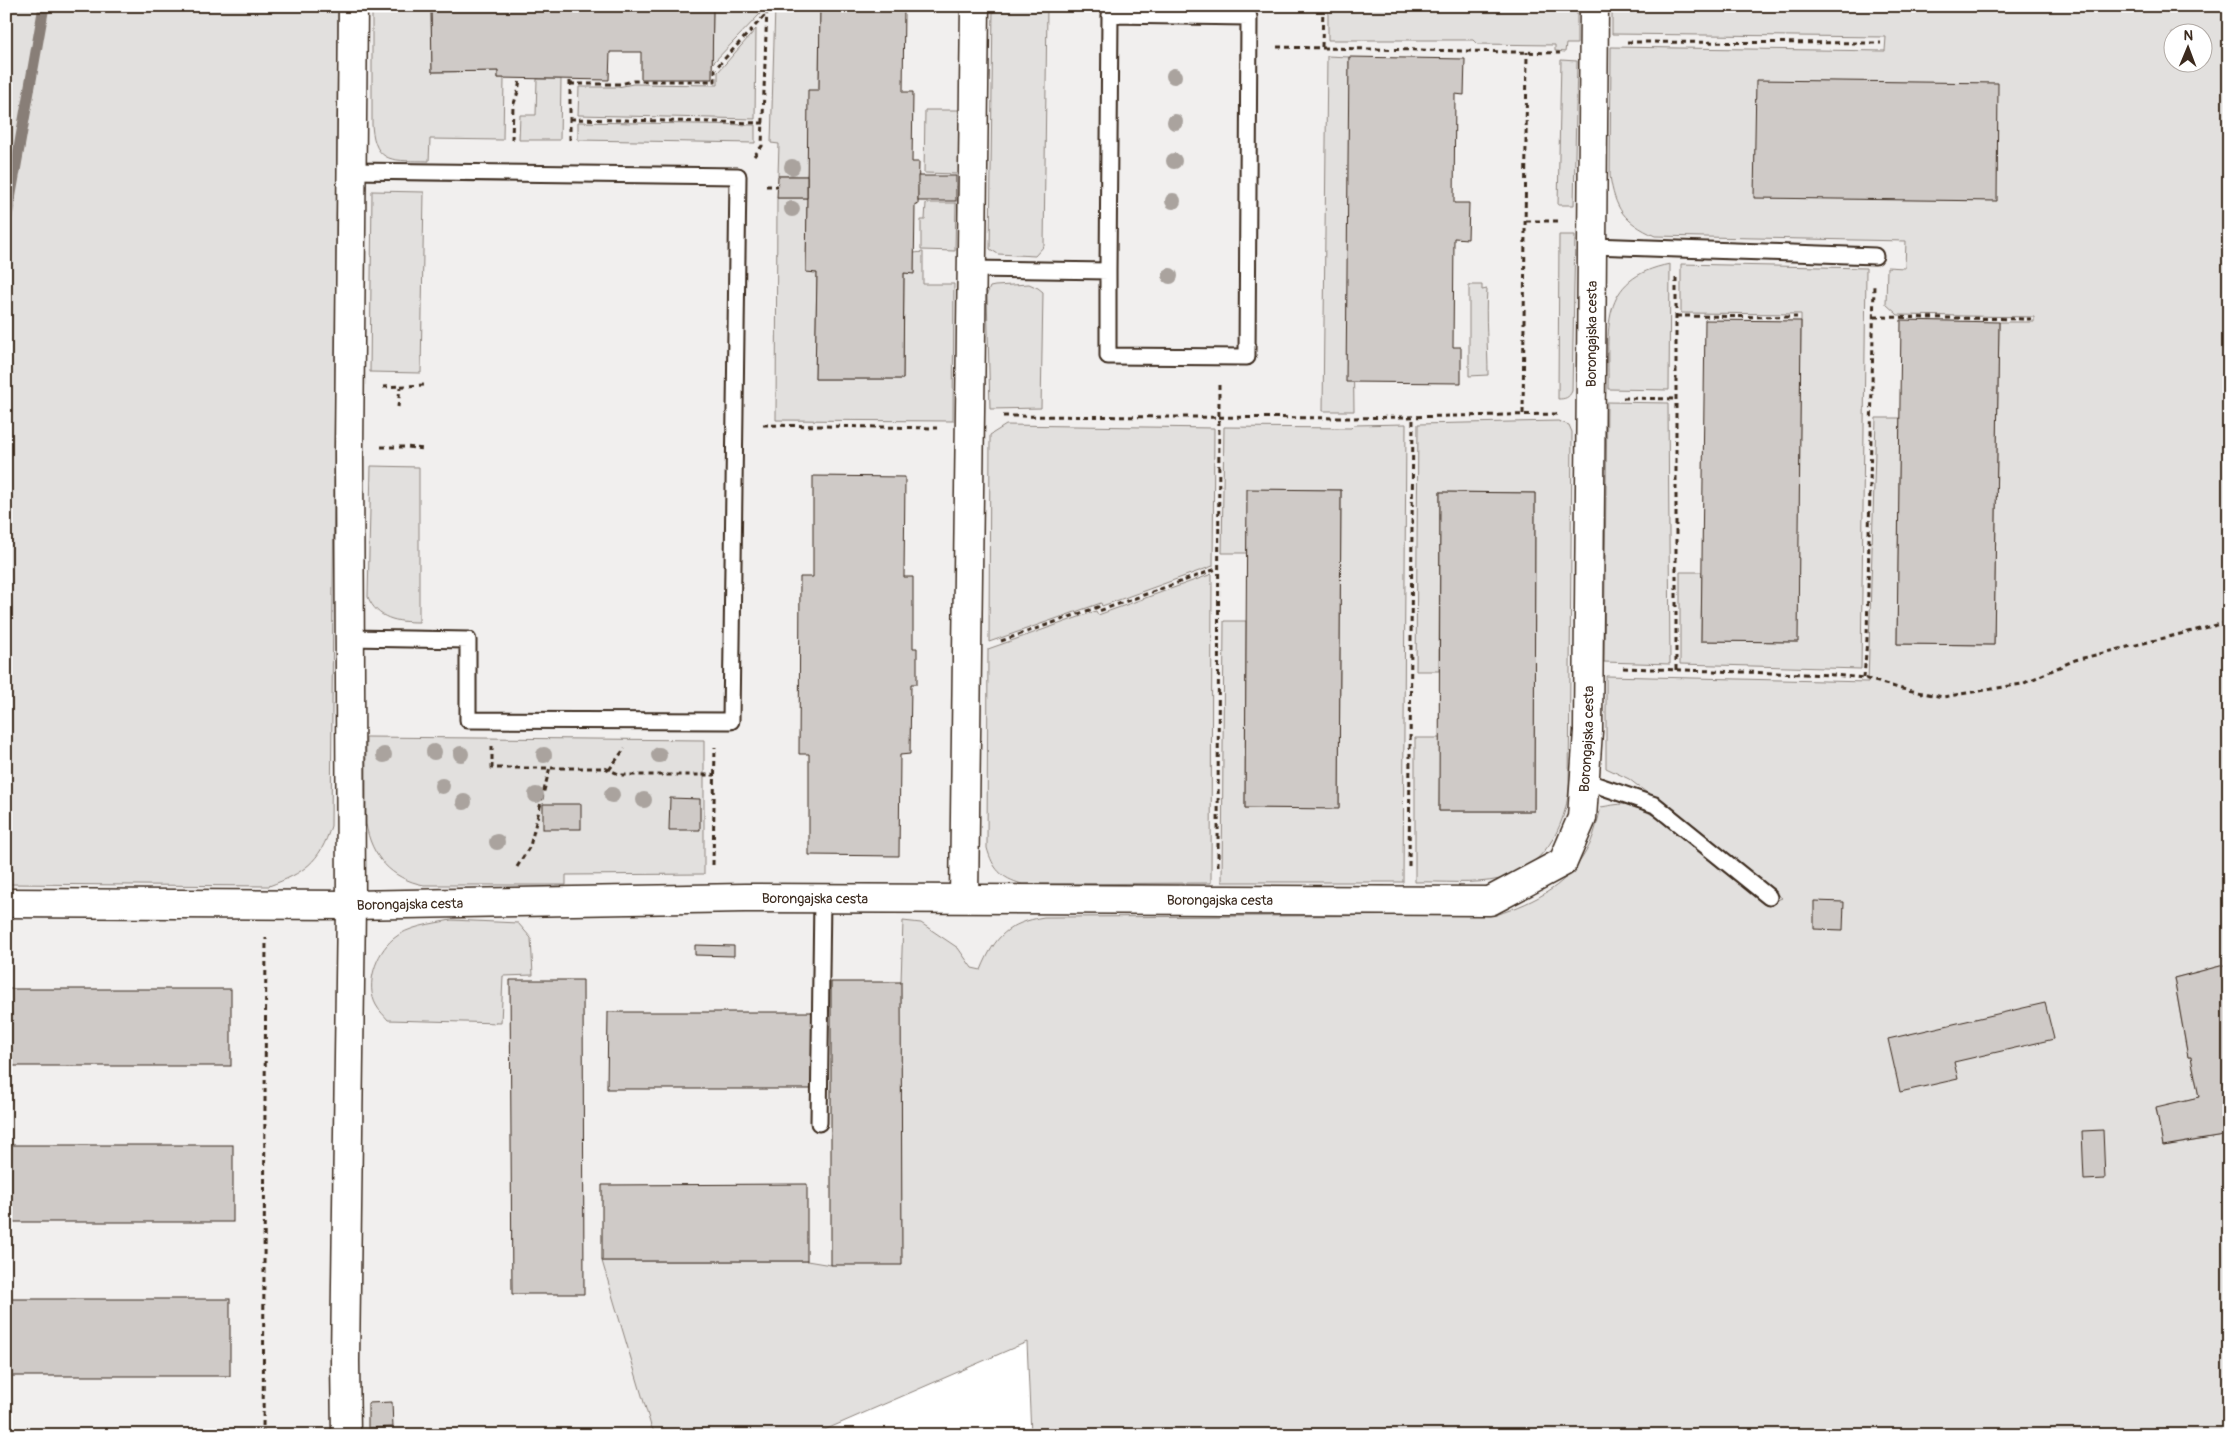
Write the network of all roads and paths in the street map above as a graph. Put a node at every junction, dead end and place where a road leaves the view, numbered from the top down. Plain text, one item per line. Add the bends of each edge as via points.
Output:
1 (353, 6) edge
2 (767, 6) edge
3 (975, 6) edge
4 (1323, 6) edge
5 (1594, 6) edge
6 (767, 12) junction
7 (1881, 43) dead end
8 (1248, 46) junction
9 (1322, 47) junction
10 (1594, 48) junction
11 (1527, 52) junction
12 (520, 79) dead end
13 (570, 118) junction
14 (764, 123) junction
15 (512, 140) dead end
16 (570, 140) dead end
17 (352, 171) junction
18 (738, 176) junction
19 (1592, 246) junction
20 (1676, 249) junction
21 (1875, 256) joint
22 (972, 269) junction
23 (1108, 271) junction
24 (1676, 316) junction
25 (1798, 317) dead end
26 (1874, 317) junction
27 (2031, 319) dead end
28 (1219, 357) junction
29 (425, 385) dead end
30 (377, 387) dead end
31 (400, 387) junction
32 (1617, 398) dead end
33 (1676, 399) junction
34 (398, 407) dead end
35 (1523, 414) junction
36 (1561, 414) dead end
37 (1220, 417) junction
38 (1413, 417) junction
39 (970, 422) junction
40 (735, 425) junction
41 (376, 447) dead end
42 (424, 449) dead end
43 (1219, 568) junction
44 (2229, 622) edge
45 (350, 638) junction
46 (967, 653) junction
47 (1588, 667) junction
48 (1676, 670) junction
49 (1864, 678) junction
50 (492, 720) junction
51 (716, 721) junction
52 (550, 767) junction
53 (715, 774) junction
54 (1585, 781) junction
55 (712, 869) dead end
56 (1769, 897) dead end
57 (822, 898) junction
58 (964, 898) junction
59 (1218, 900) junction
60 (1408, 900) junction
61 (496, 902) junction
62 (6, 903) edge
63 (351, 905) junction
64 (266, 934) dead end
65 (819, 1123) dead end
66 (263, 1435) edge
67 (346, 1435) edge

1 - 17 street
2 - 6 path
3 - 22 street
4 - 9 path
5 - 10 street, Borongajska cesta
6 - 13 path via 715,69 715,82 570,82
6 - 14 path
7 - 10 path
8 - 9 path
8 - 23 lane via 1249,17 1110,15
8 - 28 lane via 1246,357
9 - 11 path
10 - 11 path
10 - 19 street, Borongajska cesta
11 - 35 path
12 - 15 path via 512,106
13 - 14 path
13 - 16 path
14 - 18 path via 762,146
17 - 18 lane
17 - 45 street
18 - 40 lane
19 - 20 lane
19 - 47 street, Borongajska cesta
20 - 21 lane
20 - 24 path
21 - 26 path
22 - 23 lane
22 - 39 street
23 - 28 lane via 1108,356
24 - 25 path
24 - 33 path
26 - 27 path
26 - 49 path
28 - 37 path
29 - 31 path
30 - 31 path
31 - 34 path
32 - 33 path
33 - 48 path
35 - 36 path
35 - 38 path
37 - 38 path
37 - 39 path
37 - 43 path
38 - 60 path
39 - 40 path
39 - 46 street
40 - 51 lane via 731,721
41 - 42 path
43 - 46 path
43 - 59 path
44 - 49 path via 2075,660 2022,684 1943,697
45 - 50 lane via 468,640 468,720
45 - 63 street
46 - 58 street
47 - 48 path
47 - 54 street, Borongajska cesta
48 - 49 path
50 - 51 lane
50 - 52 path via 492,768
51 - 53 path
52 - 53 path via 605,768 621,775
52 - 61 path via 530,846
53 - 55 path
54 - 56 lane via 1655,805
54 - 60 street, Borongajska cesta via 1582,818 1563,862 1490,901
57 - 58 street, Borongajska cesta
57 - 61 street, Borongajska cesta
57 - 65 lane
58 - 59 street, Borongajska cesta
59 - 60 street, Borongajska cesta
61 - 63 street, Borongajska cesta
62 - 63 street, Borongajska cesta
63 - 67 street
64 - 66 path

